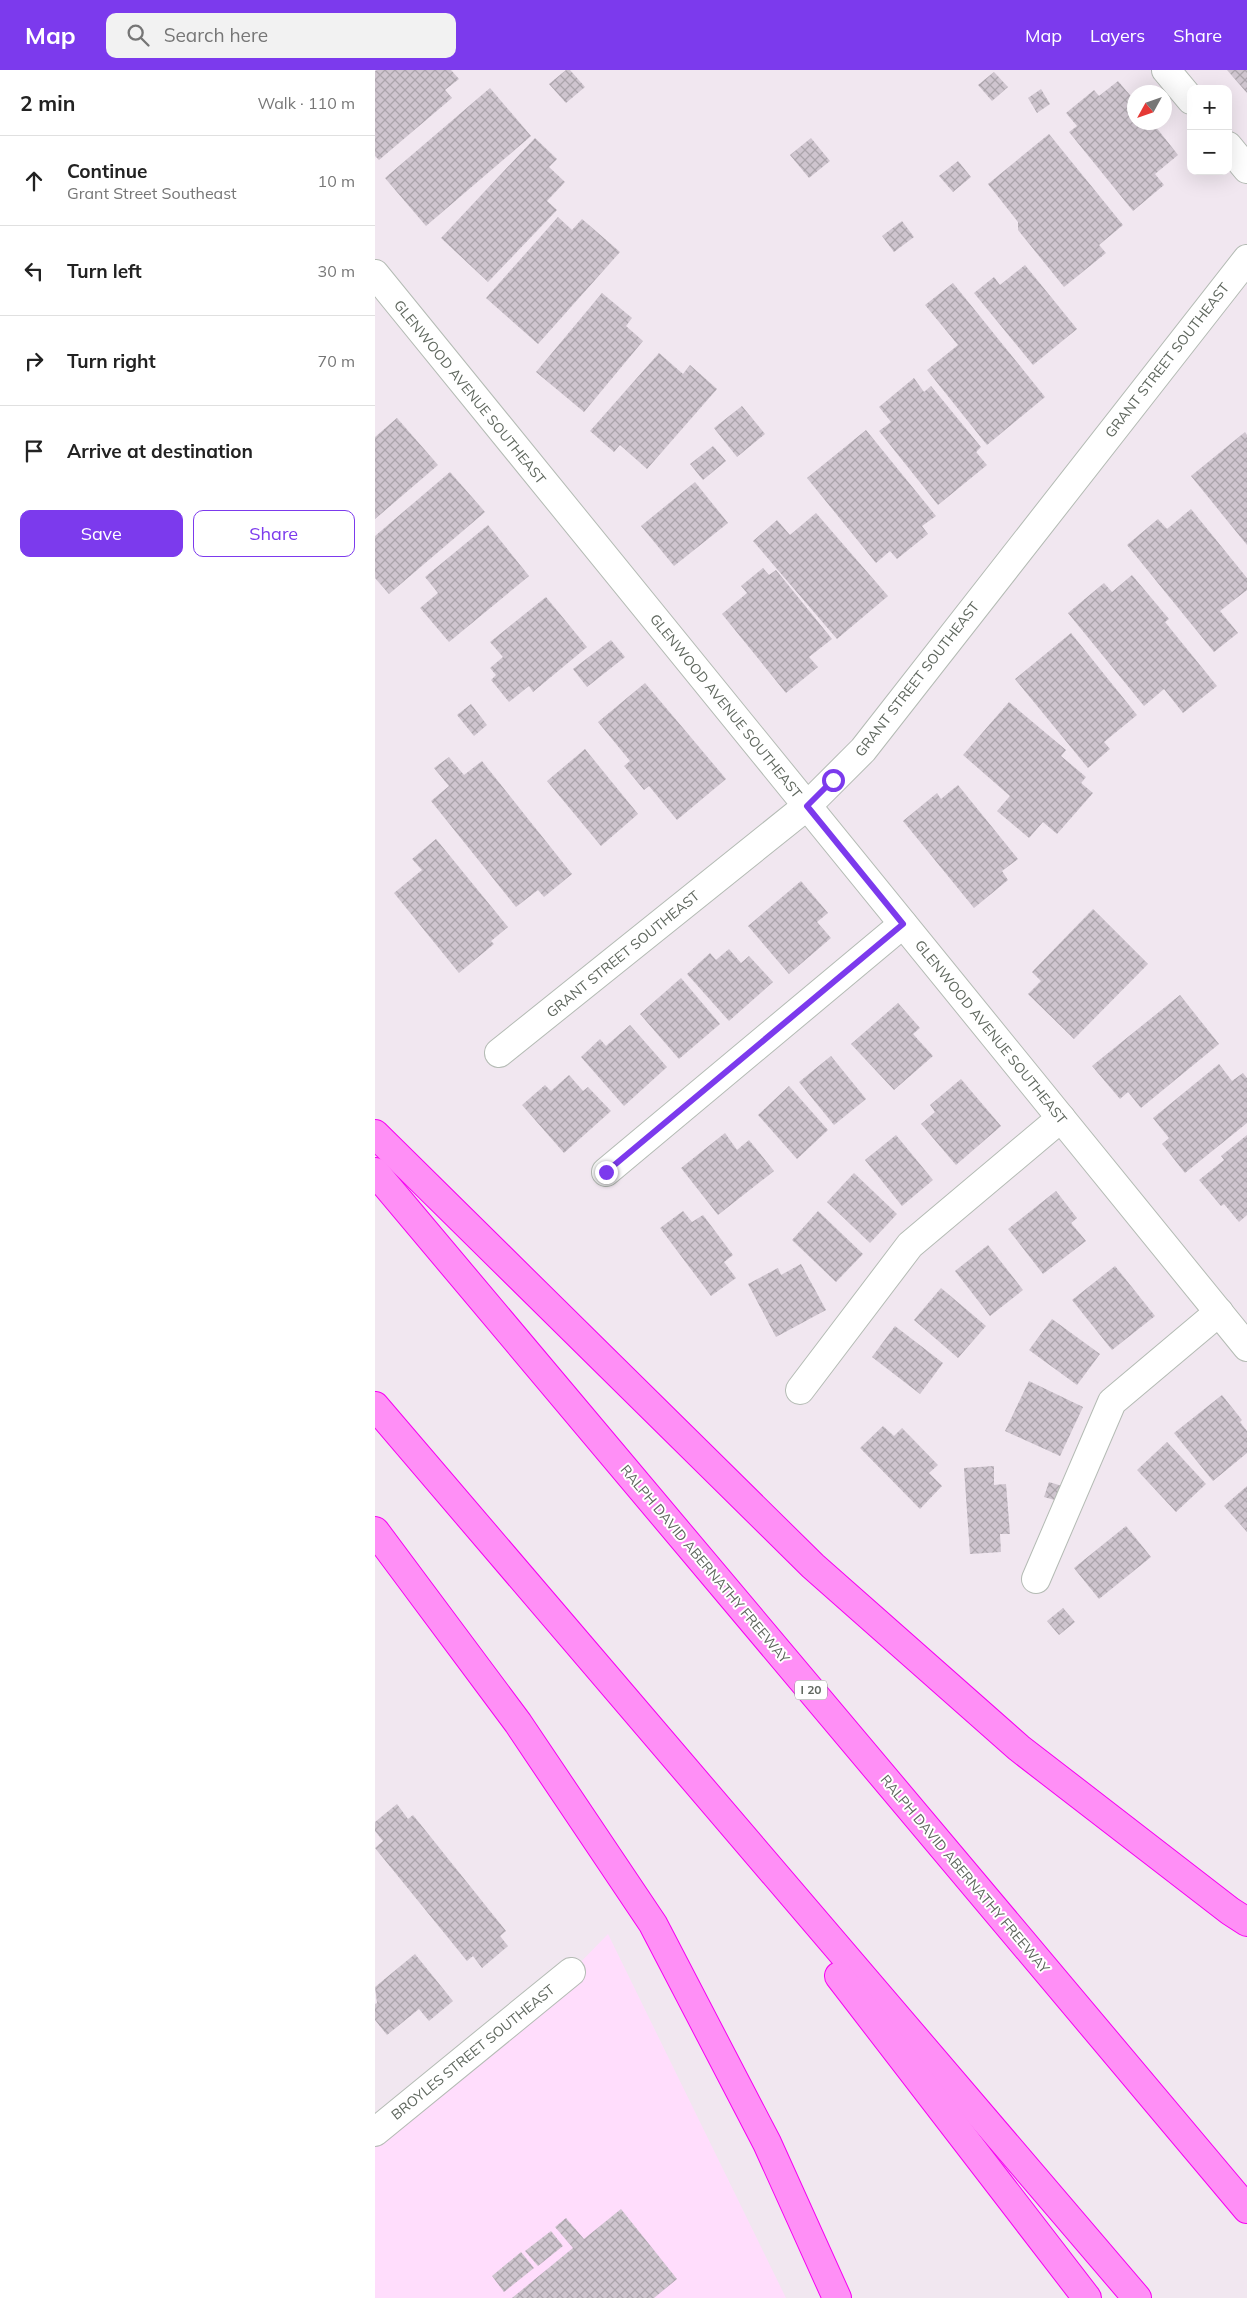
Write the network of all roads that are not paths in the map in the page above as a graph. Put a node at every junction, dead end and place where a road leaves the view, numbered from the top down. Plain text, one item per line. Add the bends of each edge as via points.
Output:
1 (1166, 70) edge
2 (1187, 95) edge
3 (1232, 151) edge
4 (1247, 168) edge
5 (1247, 259) edge
6 (375, 274) edge
7 (807, 806) junction
8 (903, 924) junction
9 (499, 1053) dead end
10 (1061, 1118) junction
11 (375, 1134) edge
12 (375, 1172) edge
13 (606, 1172) dead end
14 (1219, 1312) junction
15 (1247, 1347) edge
16 (800, 1390) dead end
17 (375, 1406) edge
18 (375, 1531) edge
19 (1036, 1579) dead end
20 (634, 1709) junction
21 (1247, 1922) edge
22 (571, 1972) dead end
23 (375, 2132) edge
24 (1247, 2209) edge
25 (837, 2298) edge
26 (1087, 2298) edge
27 (1137, 2298) edge

1 - 2 street
3 - 4 street
5 - 7 street, GRANT STREET SOUTHEAST via 863,750
6 - 7 street, GLENWOOD AVENUE SOUTHEAST
7 - 8 street, GLENWOOD AVENUE SOUTHEAST
7 - 9 street, GRANT STREET SOUTHEAST
8 - 10 street, GLENWOOD AVENUE SOUTHEAST
8 - 13 street
10 - 14 street, GLENWOOD AVENUE SOUTHEAST
10 - 16 street via 910,1245
11 - 21 highway via 813,1566 1019,1748
12 - 24 highway, RALPH DAVID ABERNATHY FREEWAY / I 20
14 - 15 street, GLENWOOD AVENUE SOUTHEAST
14 - 19 street via 1112,1402
17 - 20 highway
18 - 25 highway via 517,1723 653,1924 767,2143
20 - 26 highway
20 - 27 highway
22 - 23 street, BROYLES STREET SOUTHEAST

